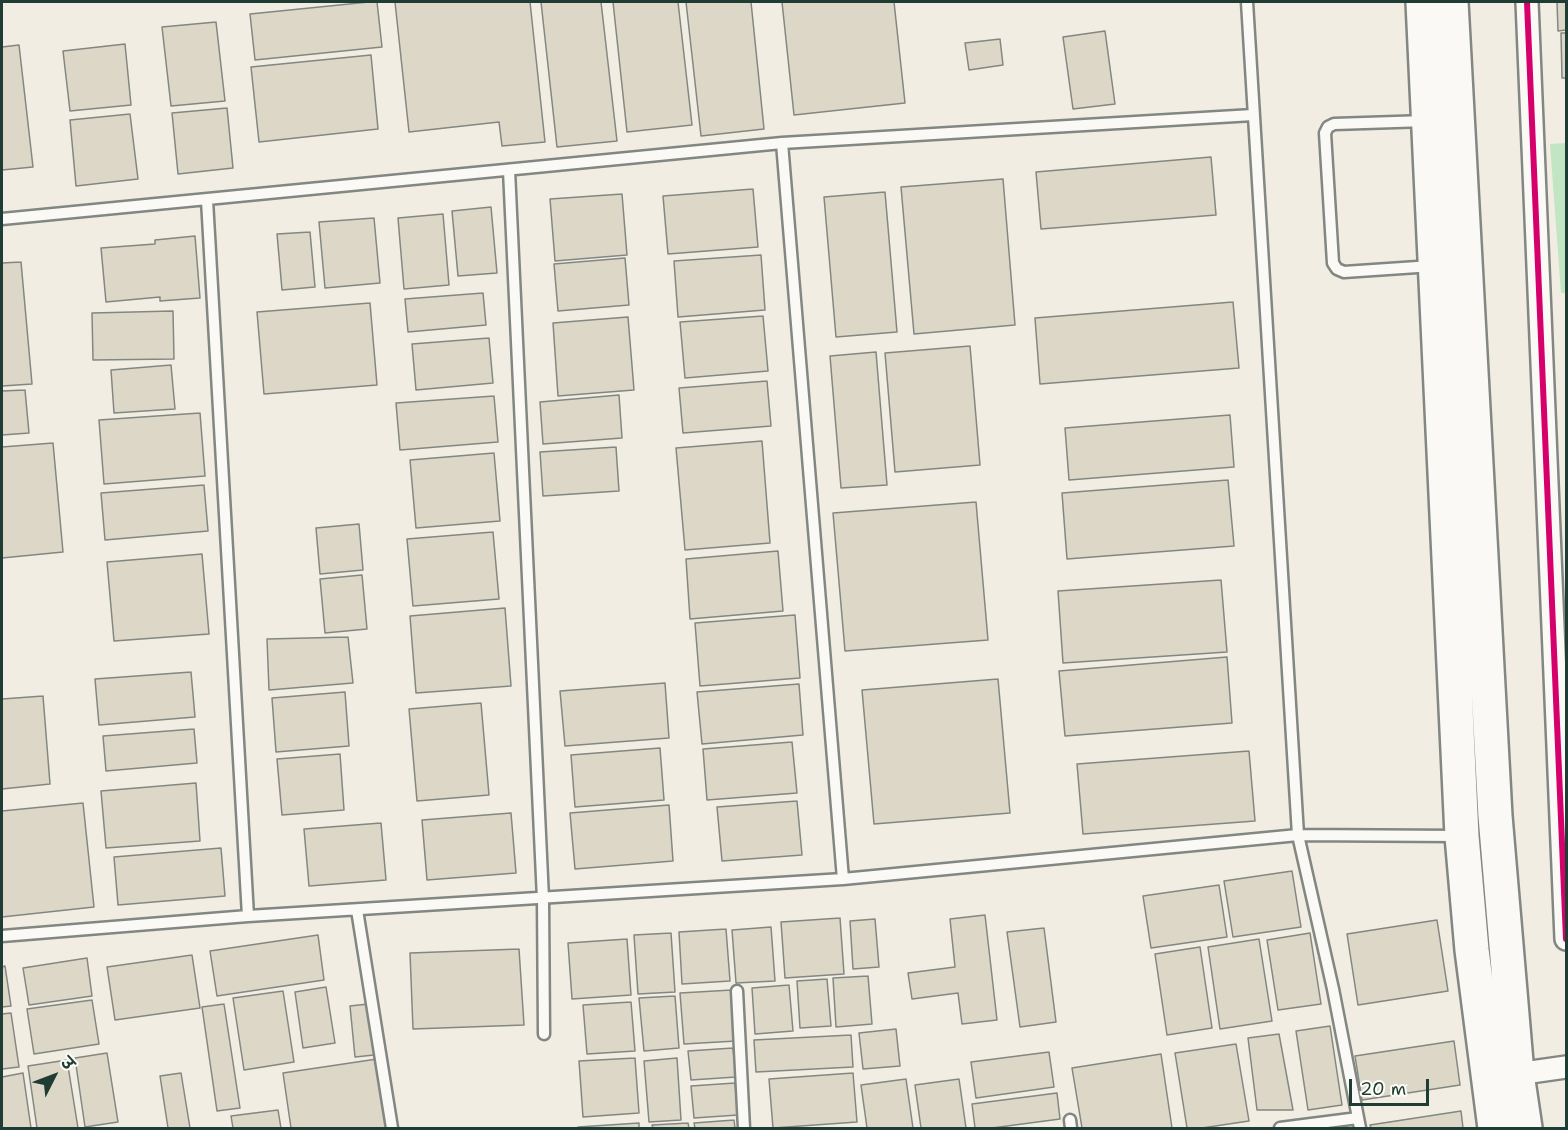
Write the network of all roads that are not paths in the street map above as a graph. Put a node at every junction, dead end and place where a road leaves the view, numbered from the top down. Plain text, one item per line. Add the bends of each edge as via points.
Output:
1 (1247, 2) edge
2 (1423, 2) edge
3 (1451, 2) edge
4 (1527, 2) edge
5 (1253, 115) junction
6 (1428, 121) junction
7 (782, 143) junction
8 (509, 170) junction
9 (207, 200) junction
10 (2, 219) edge
11 (1435, 266) junction
12 (1298, 835) junction
13 (1462, 836) junction
14 (843, 879) junction
15 (543, 899) junction
16 (357, 910) junction
17 (248, 916) junction
18 (2, 936) edge
19 (1566, 939) edge
20 (737, 991) dead end
21 (544, 1034) dead end
22 (1566, 1067) edge
23 (1517, 1074) junction
24 (1359, 1123) edge
25 (392, 1128) edge
26 (744, 1128) edge
27 (1280, 1128) edge
28 (1495, 1128) edge
29 (1525, 1128) edge

1 - 5 lane
2 - 6 highway
3 - 23 highway via 1494,804
4 - 19 street
5 - 7 lane
5 - 12 lane
6 - 11 highway
6 - 11 lane via 1334,124 1325,133 1333,263 1337,269 1344,272
7 - 8 lane
7 - 14 lane
8 - 9 lane
8 - 15 lane
9 - 10 lane
9 - 17 lane
11 - 13 highway
12 - 13 lane
12 - 14 lane
12 - 24 lane
13 - 28 highway
14 - 15 lane
15 - 16 lane
15 - 21 lane
16 - 17 lane
16 - 25 lane
17 - 18 lane
20 - 26 lane
22 - 23 street
23 - 29 highway
24 - 27 lane

